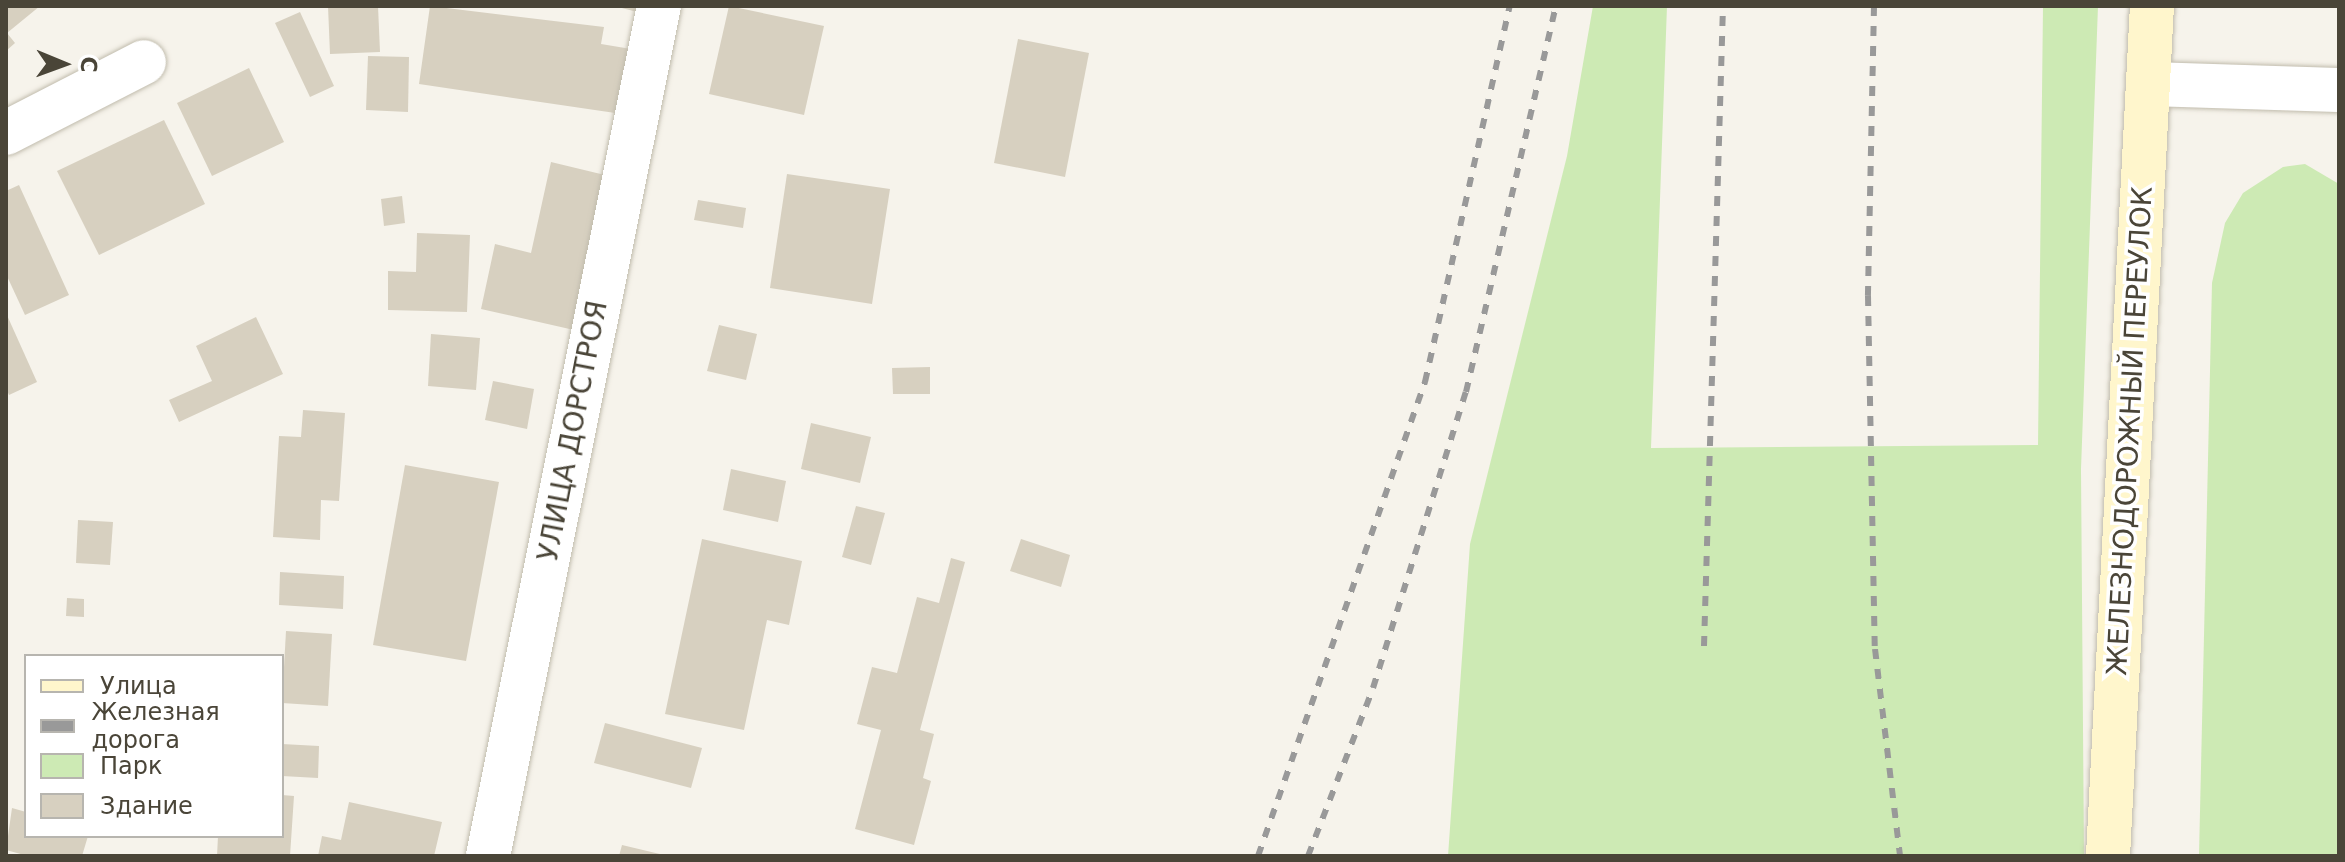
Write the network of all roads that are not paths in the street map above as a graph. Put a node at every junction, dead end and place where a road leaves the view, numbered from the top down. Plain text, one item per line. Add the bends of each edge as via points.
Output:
1 (659, 6) edge
2 (2152, 6) edge
3 (144, 62) dead end
4 (2149, 84) junction
5 (2339, 90) edge
6 (6, 133) edge
7 (488, 856) edge
8 (2108, 856) edge

1 - 7 street, УЛИЦА ДОРСТРОЯ
2 - 4 street, ЖЕЛЕЗНОДОРОЖНЫЙ ПЕРЕУЛОК
3 - 6 street
4 - 5 street
4 - 8 street, ЖЕЛЕЗНОДОРОЖНЫЙ ПЕРЕУЛОК

